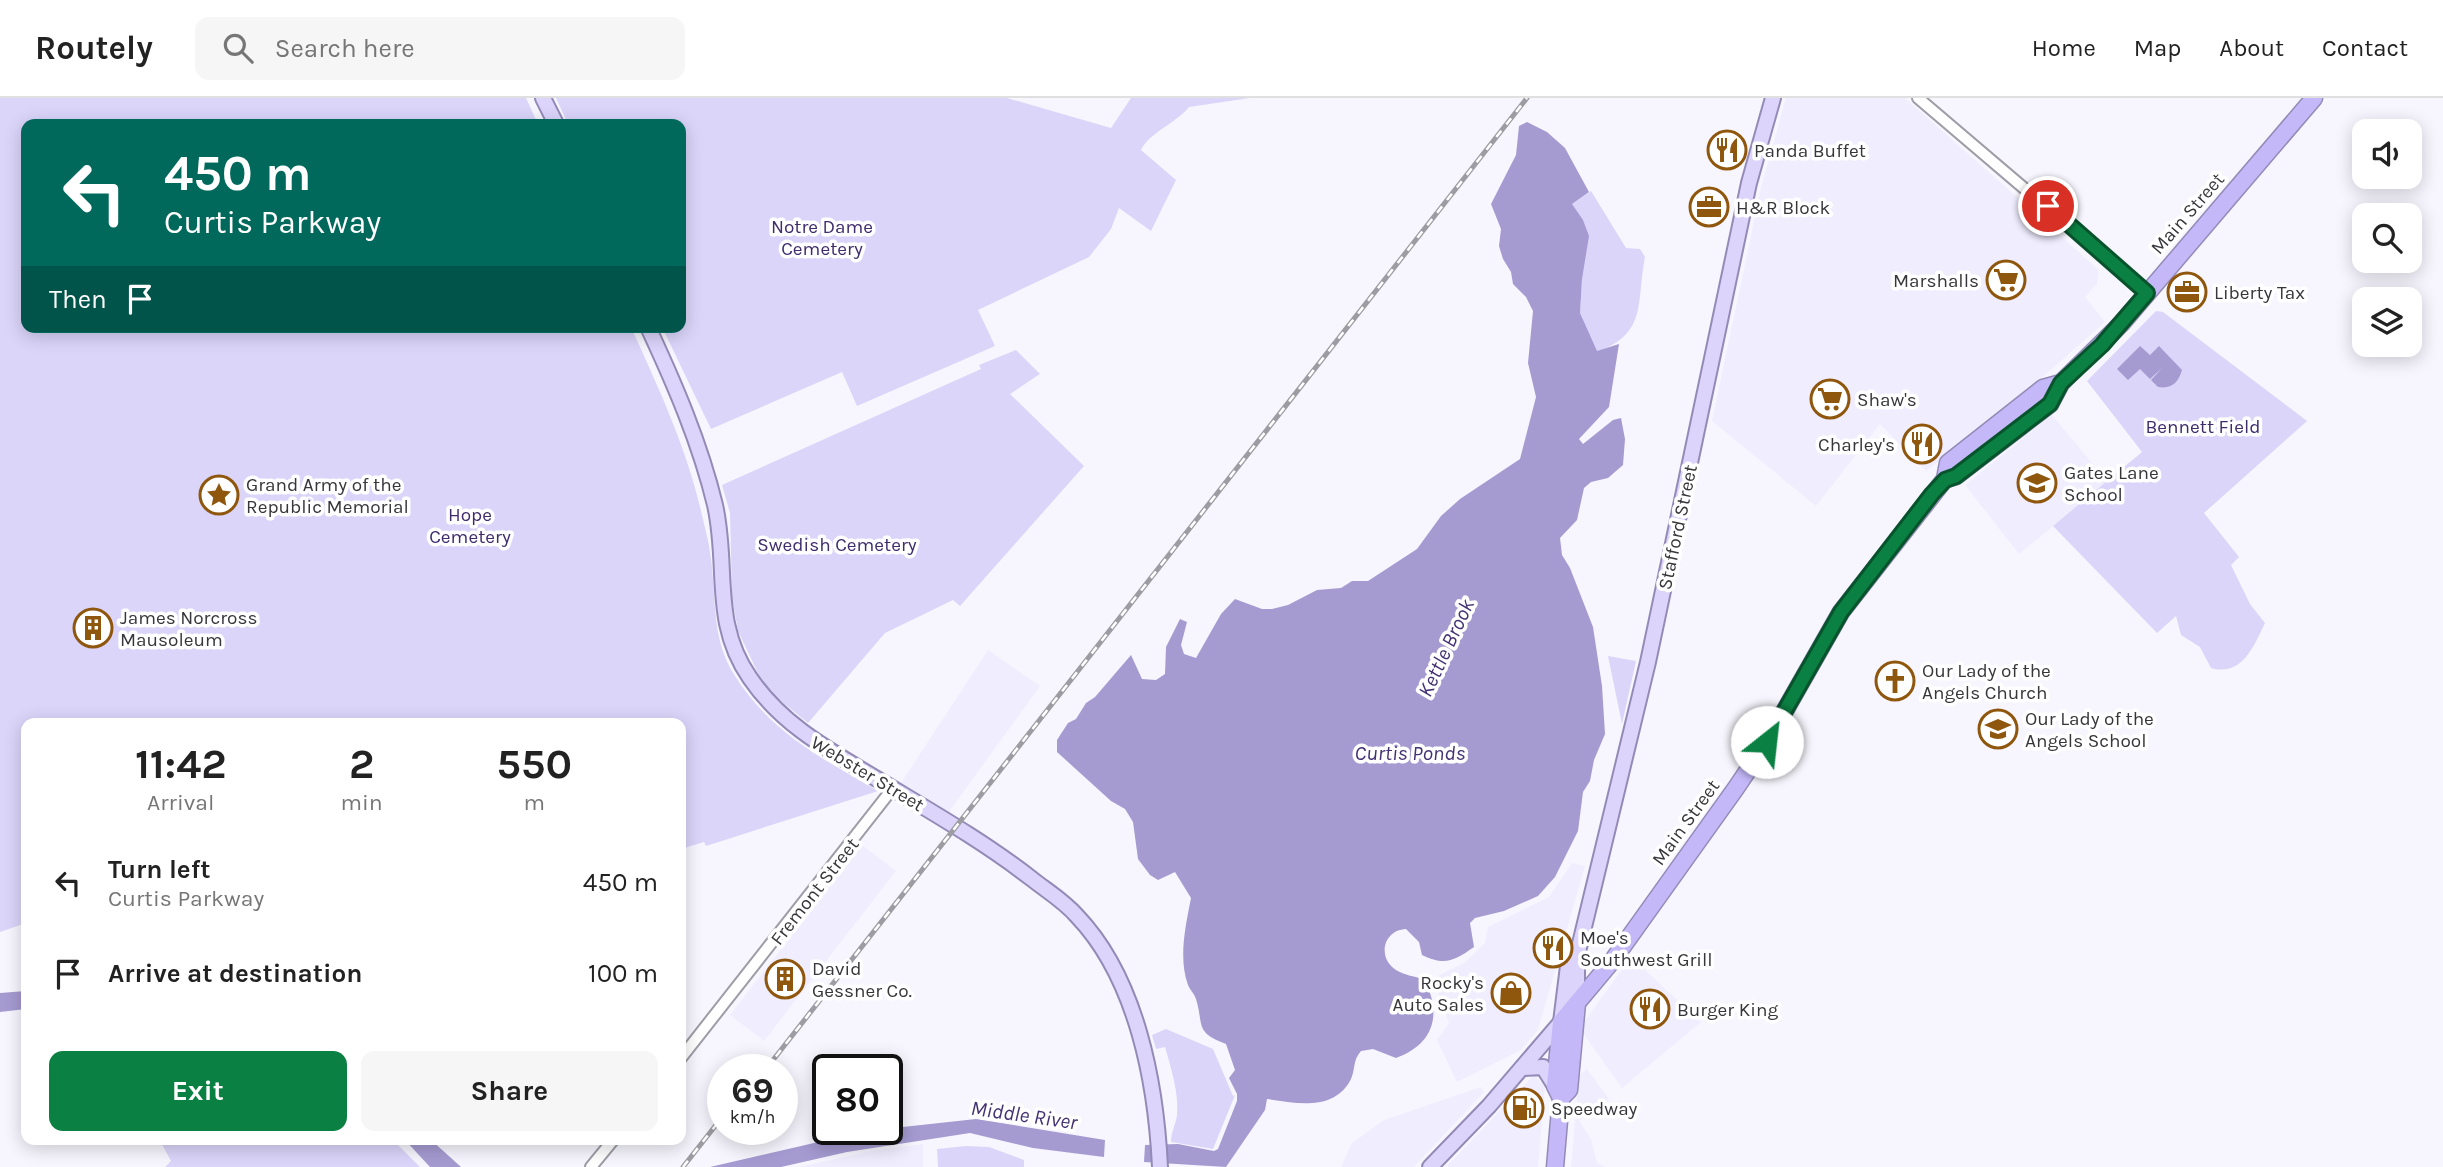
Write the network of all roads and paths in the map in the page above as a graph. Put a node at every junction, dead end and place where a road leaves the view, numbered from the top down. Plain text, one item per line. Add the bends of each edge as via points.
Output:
1 (544, 98) edge
2 (1773, 98) edge
3 (1918, 98) edge
4 (2314, 98) edge
5 (553, 119) edge
6 (2147, 293) junction
7 (651, 333) edge
8 (893, 789) junction
9 (1578, 962) junction
10 (1605, 970) junction
11 (1577, 1003) junction
12 (1560, 1022) junction
13 (686, 1052) edge
14 (1522, 1068) junction
15 (1558, 1092) junction
16 (609, 1145) edge
17 (1160, 1166) edge
18 (591, 1167) edge
19 (1430, 1167) edge
20 (1555, 1167) edge

1 - 5 main road
2 - 9 main road, Stafford Street via 1749,183 1648,662
3 - 6 street
4 - 6 highway, Main Street
6 - 10 highway, Main Street via 2061,383 2043,388 1948,463 1945,480 1841,612 1760,753
7 - 8 main road, Webster Street via 684,408 715,506 724,616 735,655 765,700 786,720
8 - 13 street, Fremont Street
8 - 17 main road, Webster Street via 969,834 1047,889 1091,932 1131,1008
9 - 10 main road
9 - 11 main road, Stafford Street
9 - 12 main road, Stafford Street via 1568,966
10 - 11 highway, Main Street
11 - 12 highway, Main Street
11 - 15 highway via 1569,1090
12 - 14 main road, Main Street
12 - 15 highway
14 - 15 main road via 1543,1068
14 - 19 main road, Main Street
15 - 20 highway
16 - 18 street

